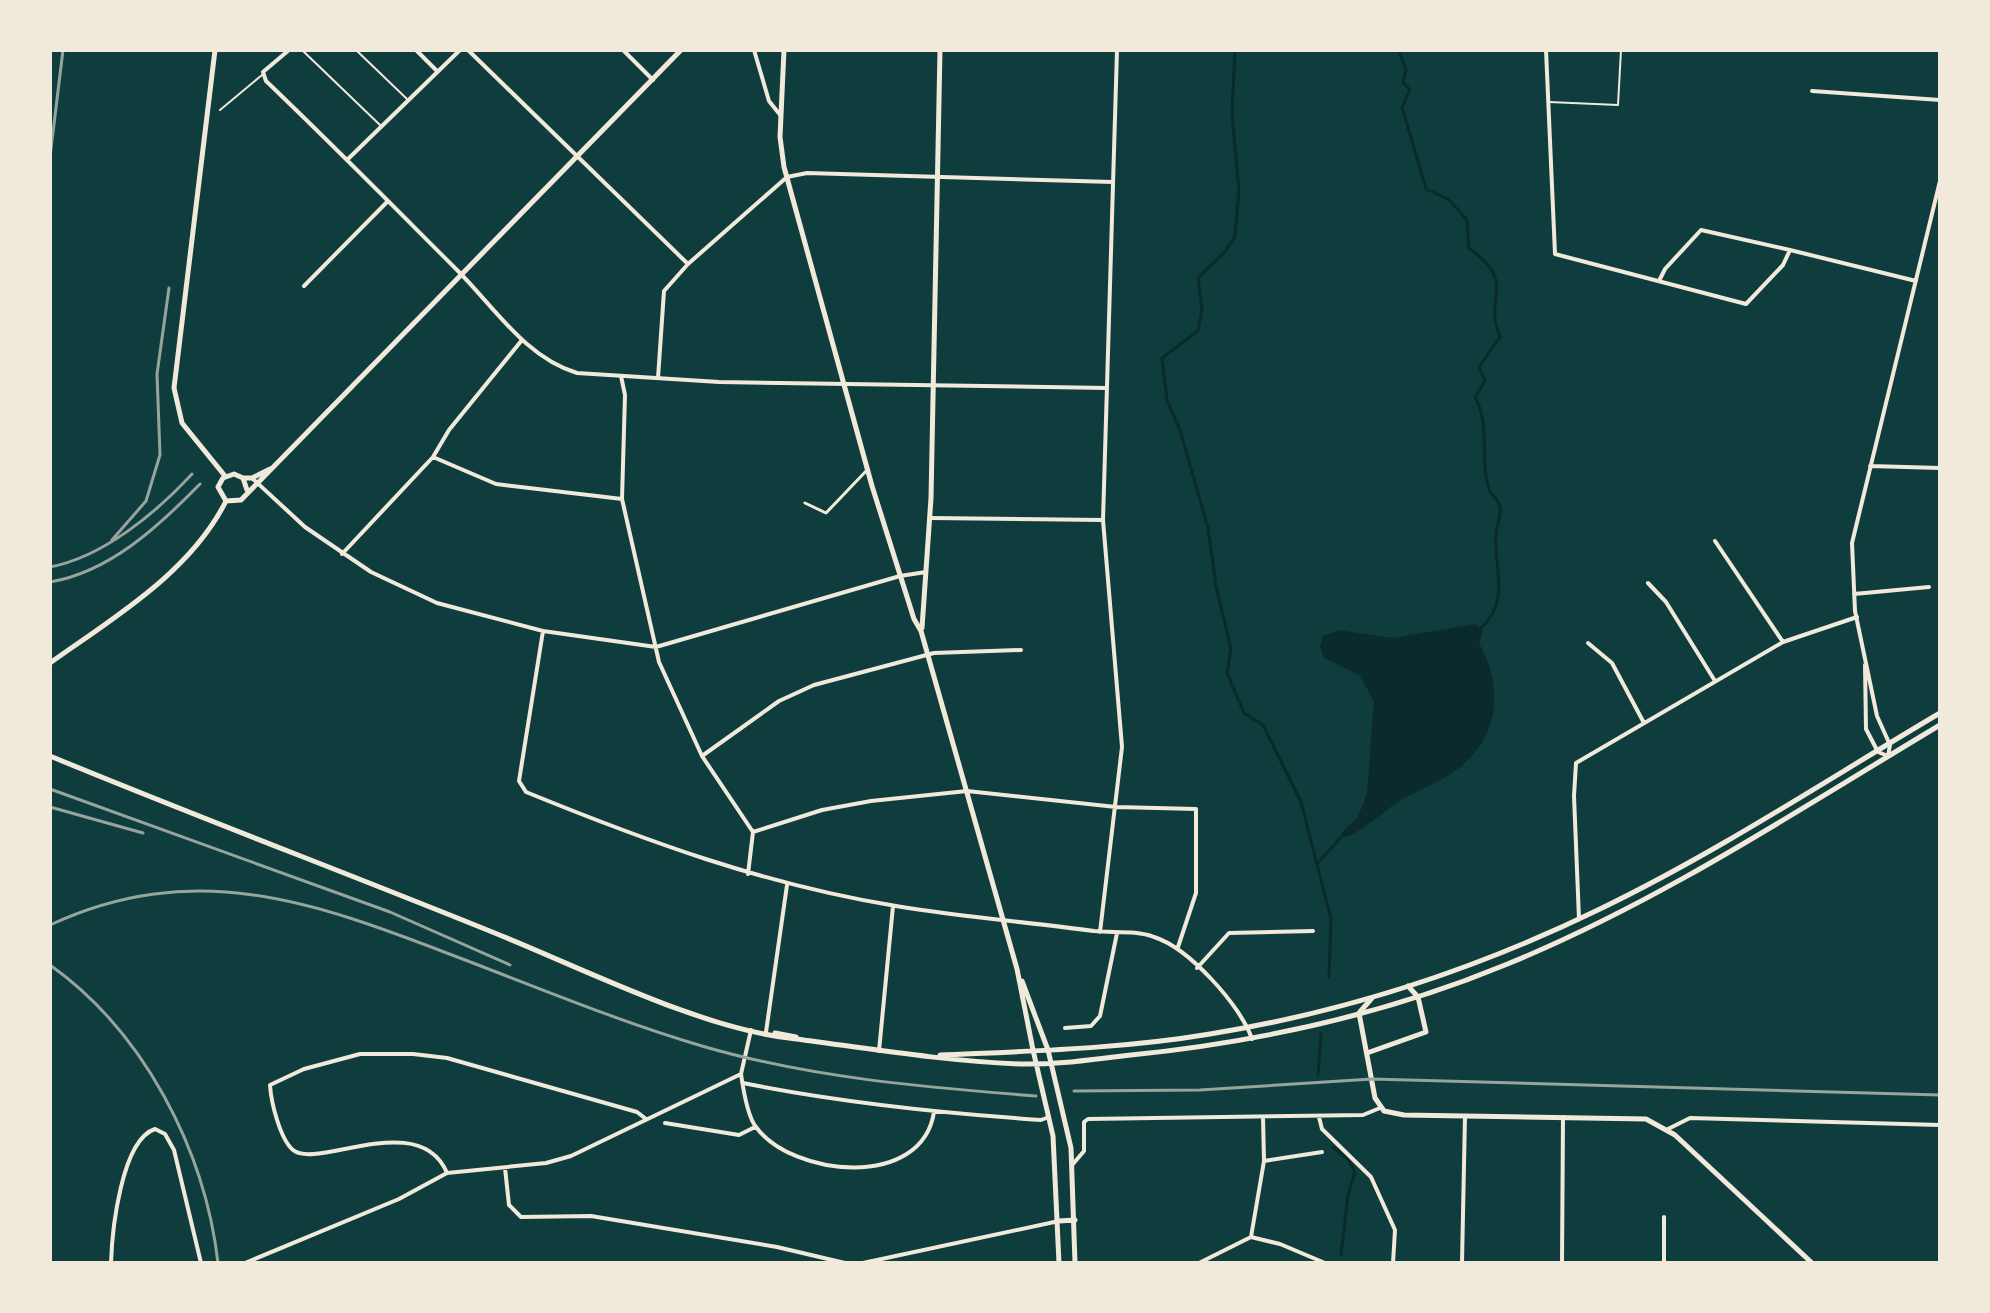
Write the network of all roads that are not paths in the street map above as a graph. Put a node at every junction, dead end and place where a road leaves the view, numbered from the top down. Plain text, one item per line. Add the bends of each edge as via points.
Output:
1 (215, 50) edge
2 (289, 50) edge
3 (302, 50) edge
4 (356, 50) edge
5 (416, 50) edge
6 (460, 50) edge
7 (468, 50) edge
8 (623, 50) edge
9 (681, 50) edge
10 (754, 50) edge
11 (784, 50) edge
12 (940, 50) edge
13 (1117, 50) edge
14 (1546, 50) edge
15 (1621, 50) edge
16 (437, 71) junction
17 (262, 75) junction
18 (653, 80) junction
19 (1812, 91) dead end
20 (408, 100) junction
21 (1940, 100) edge
22 (1548, 102) junction
23 (220, 110) dead end
24 (781, 116) junction
25 (381, 126) junction
26 (578, 156) junction
27 (348, 159) junction
28 (787, 177) junction
29 (937, 178) junction
30 (1940, 181) edge
31 (1113, 182) junction
32 (388, 201) junction
33 (1933, 208) junction
34 (1940, 209) edge
35 (1790, 250) junction
36 (688, 264) junction
37 (462, 275) junction
38 (1916, 281) junction
39 (1658, 282) junction
40 (304, 286) dead end
41 (522, 340) junction
42 (621, 376) junction
43 (658, 378) junction
44 (846, 385) junction
45 (934, 385) junction
46 (1107, 388) junction
47 (433, 457) junction
48 (274, 466) junction
49 (1870, 466) junction
50 (1940, 468) edge
51 (868, 469) junction
52 (225, 476) junction
53 (243, 478) junction
54 (252, 478) junction
55 (258, 483) junction
56 (247, 490) junction
57 (622, 499) junction
58 (226, 501) junction
59 (805, 503) dead end
60 (930, 518) junction
61 (1103, 520) junction
62 (1715, 541) dead end
63 (342, 554) junction
64 (928, 572) junction
65 (900, 576) junction
66 (1648, 583) dead end
67 (1929, 587) dead end
68 (1854, 594) junction
69 (1857, 617) junction
70 (543, 631) junction
71 (921, 631) junction
72 (1783, 642) junction
73 (1588, 643) dead end
74 (656, 647) junction
75 (1021, 650) dead end
76 (928, 654) junction
77 (50, 663) edge
78 (1865, 665) junction
79 (1715, 681) junction
80 (1940, 713) edge
81 (1644, 723) junction
82 (1940, 725) edge
83 (1889, 743) junction
84 (1877, 750) junction
85 (50, 756) edge
86 (702, 756) junction
87 (1888, 756) junction
88 (967, 791) junction
89 (1116, 807) junction
90 (753, 832) junction
91 (748, 874) junction
92 (787, 885) junction
93 (893, 906) junction
94 (1579, 919) junction
95 (1004, 923) junction
96 (1313, 931) dead end
97 (1100, 932) junction
98 (1117, 933) junction
99 (1178, 948) junction
100 (1197, 968) junction
101 (1017, 969) junction
102 (1408, 986) junction
103 (1377, 996) junction
104 (1418, 997) junction
105 (1359, 1013) junction
106 (1248, 1027) junction
107 (1065, 1028) dead end
108 (751, 1029) junction
109 (768, 1033) junction
110 (1252, 1039) junction
111 (1033, 1050) junction
112 (1048, 1050) junction
113 (879, 1052) junction
114 (1367, 1053) junction
115 (919, 1056) junction
116 (1036, 1064) junction
117 (1053, 1064) junction
118 (741, 1074) junction
119 (743, 1083) junction
120 (1380, 1108) junction
121 (934, 1112) junction
122 (1048, 1114) junction
123 (1318, 1116) junction
124 (1465, 1116) junction
125 (1263, 1117) junction
126 (1563, 1117) junction
127 (646, 1119) junction
128 (665, 1123) dead end
129 (1940, 1125) edge
130 (755, 1127) junction
131 (1668, 1129) junction
132 (1322, 1152) dead end
133 (1264, 1161) junction
134 (1073, 1164) junction
135 (505, 1168) junction
136 (447, 1173) junction
137 (1664, 1217) dead end
138 (1075, 1220) junction
139 (1059, 1221) junction
140 (1251, 1237) junction
141 (111, 1263) edge
142 (201, 1263) edge
143 (245, 1263) edge
144 (845, 1263) edge
145 (863, 1263) edge
146 (1060, 1263) edge
147 (1075, 1263) edge
148 (1199, 1263) edge
149 (1325, 1263) edge
150 (1393, 1263) edge
151 (1462, 1263) edge
152 (1562, 1263) edge
153 (1664, 1263) edge
154 (1812, 1263) edge

1 - 52 street via 174,388 182,423
2 - 17 street
3 - 25 lane
4 - 20 lane
5 - 16 street
6 - 16 street
7 - 26 street
8 - 18 street
9 - 18 street
10 - 24 street via 769,101
11 - 24 street
12 - 29 street
13 - 31 street
14 - 22 street
15 - 22 lane via 1618,105
16 - 20 street
17 - 23 lane
17 - 27 street
18 - 26 street
19 - 21 street
20 - 25 street
22 - 39 street via 1555,254
24 - 28 street
25 - 27 street
26 - 36 street
26 - 37 street
27 - 32 street
28 - 29 street via 807,173
28 - 36 street
28 - 44 street
29 - 31 street
29 - 45 street
30 - 33 street
31 - 46 street
32 - 37 street
32 - 40 street
33 - 34 street
33 - 38 street
35 - 38 street
35 - 39 street via 1701,230
35 - 39 street via 1749,304
36 - 43 street via 664,291
37 - 41 street
37 - 48 street
38 - 49 street
41 - 42 street via 558,368
41 - 47 street
42 - 43 street
42 - 57 street
43 - 44 street
44 - 45 street
44 - 51 street
45 - 46 street
45 - 60 street
46 - 61 street
47 - 57 street via 496,484
47 - 63 street
48 - 54 street
48 - 55 street
49 - 50 street
49 - 68 street via 1852,543
51 - 59 street via 826,513
51 - 65 street
52 - 53 street
52 - 58 street via 218,487
53 - 54 street
53 - 56 street
54 - 55 street
55 - 56 street
55 - 63 street
56 - 58 street via 241,500
57 - 74 street
58 - 77 street via 213,525 168,574
60 - 61 street
60 - 64 street
61 - 89 street via 1122,714
62 - 72 street
63 - 70 street via 437,603
64 - 65 street
64 - 71 street
65 - 71 street
65 - 74 street
66 - 79 street via 1666,602
67 - 68 street
68 - 69 street
69 - 72 street
69 - 78 street
70 - 74 street
70 - 91 street via 521,788 616,829
71 - 76 street
72 - 79 street
73 - 81 street via 1612,663
74 - 86 street
75 - 76 street
76 - 86 street via 779,701
76 - 88 street
78 - 83 street via 1878,722
78 - 84 street via 1866,729
79 - 81 street
80 - 83 street
81 - 94 street via 1576,763
82 - 87 street
83 - 84 street
83 - 87 street
84 - 87 street
84 - 94 street via 1662,877
85 - 108 street via 661,1001
86 - 90 street
87 - 104 street via 1624,910 1505,965
88 - 89 street
88 - 90 street via 822,810
88 - 95 street
89 - 97 street
89 - 99 street via 1196,809 1196,893
90 - 91 street
91 - 92 street
92 - 93 street
92 - 109 street
93 - 95 street
93 - 113 street
94 - 102 street
95 - 97 street
95 - 101 street
96 - 100 street via 1229,933
97 - 98 street
98 - 99 street via 1152,936
98 - 107 street via 1101,1011 1094,1023
99 - 100 street
100 - 106 street via 1244,1016
101 - 111 street
101 - 112 street
102 - 103 street
102 - 104 street
103 - 105 street
103 - 106 street
104 - 105 street
104 - 114 street via 1427,1026 1424,1034
105 - 110 street
105 - 114 street
106 - 110 street
106 - 112 street via 1171,1040
108 - 109 street
108 - 118 street
109 - 113 street
110 - 117 street
111 - 112 street
111 - 115 street
111 - 116 street
112 - 117 street
113 - 115 street
114 - 120 street
115 - 116 street
116 - 117 street
116 - 122 street
117 - 134 street
118 - 119 street
118 - 127 street
119 - 121 street
119 - 130 street
120 - 123 street via 1363,1115
120 - 124 street via 1397,1115
121 - 122 street via 1041,1120
121 - 130 street via 919,1146 872,1168 801,1156
122 - 139 street
123 - 125 street
123 - 150 street via 1322,1129 1371,1177 1395,1230
124 - 126 street
124 - 151 street
125 - 133 street
125 - 134 street via 1088,1119 1084,1151
126 - 131 street via 1646,1119
126 - 152 street
127 - 135 street via 560,1160
127 - 136 street via 637,1112 447,1058 413,1054 360,1054 304,1069 270,1085 287,1142 300,1154 361,1143 402,1144 432,1153
128 - 130 street via 739,1135
129 - 131 street via 1690,1118
131 - 154 street
132 - 133 street
133 - 140 street
134 - 138 street
135 - 136 street
135 - 144 street via 509,1205 521,1217 591,1216
136 - 143 street via 399,1199
137 - 153 street
138 - 139 street
138 - 147 street
139 - 145 street
139 - 146 street
140 - 148 street
140 - 149 street
141 - 142 street via 125,1176 140,1140 155,1129 165,1134 174,1150

